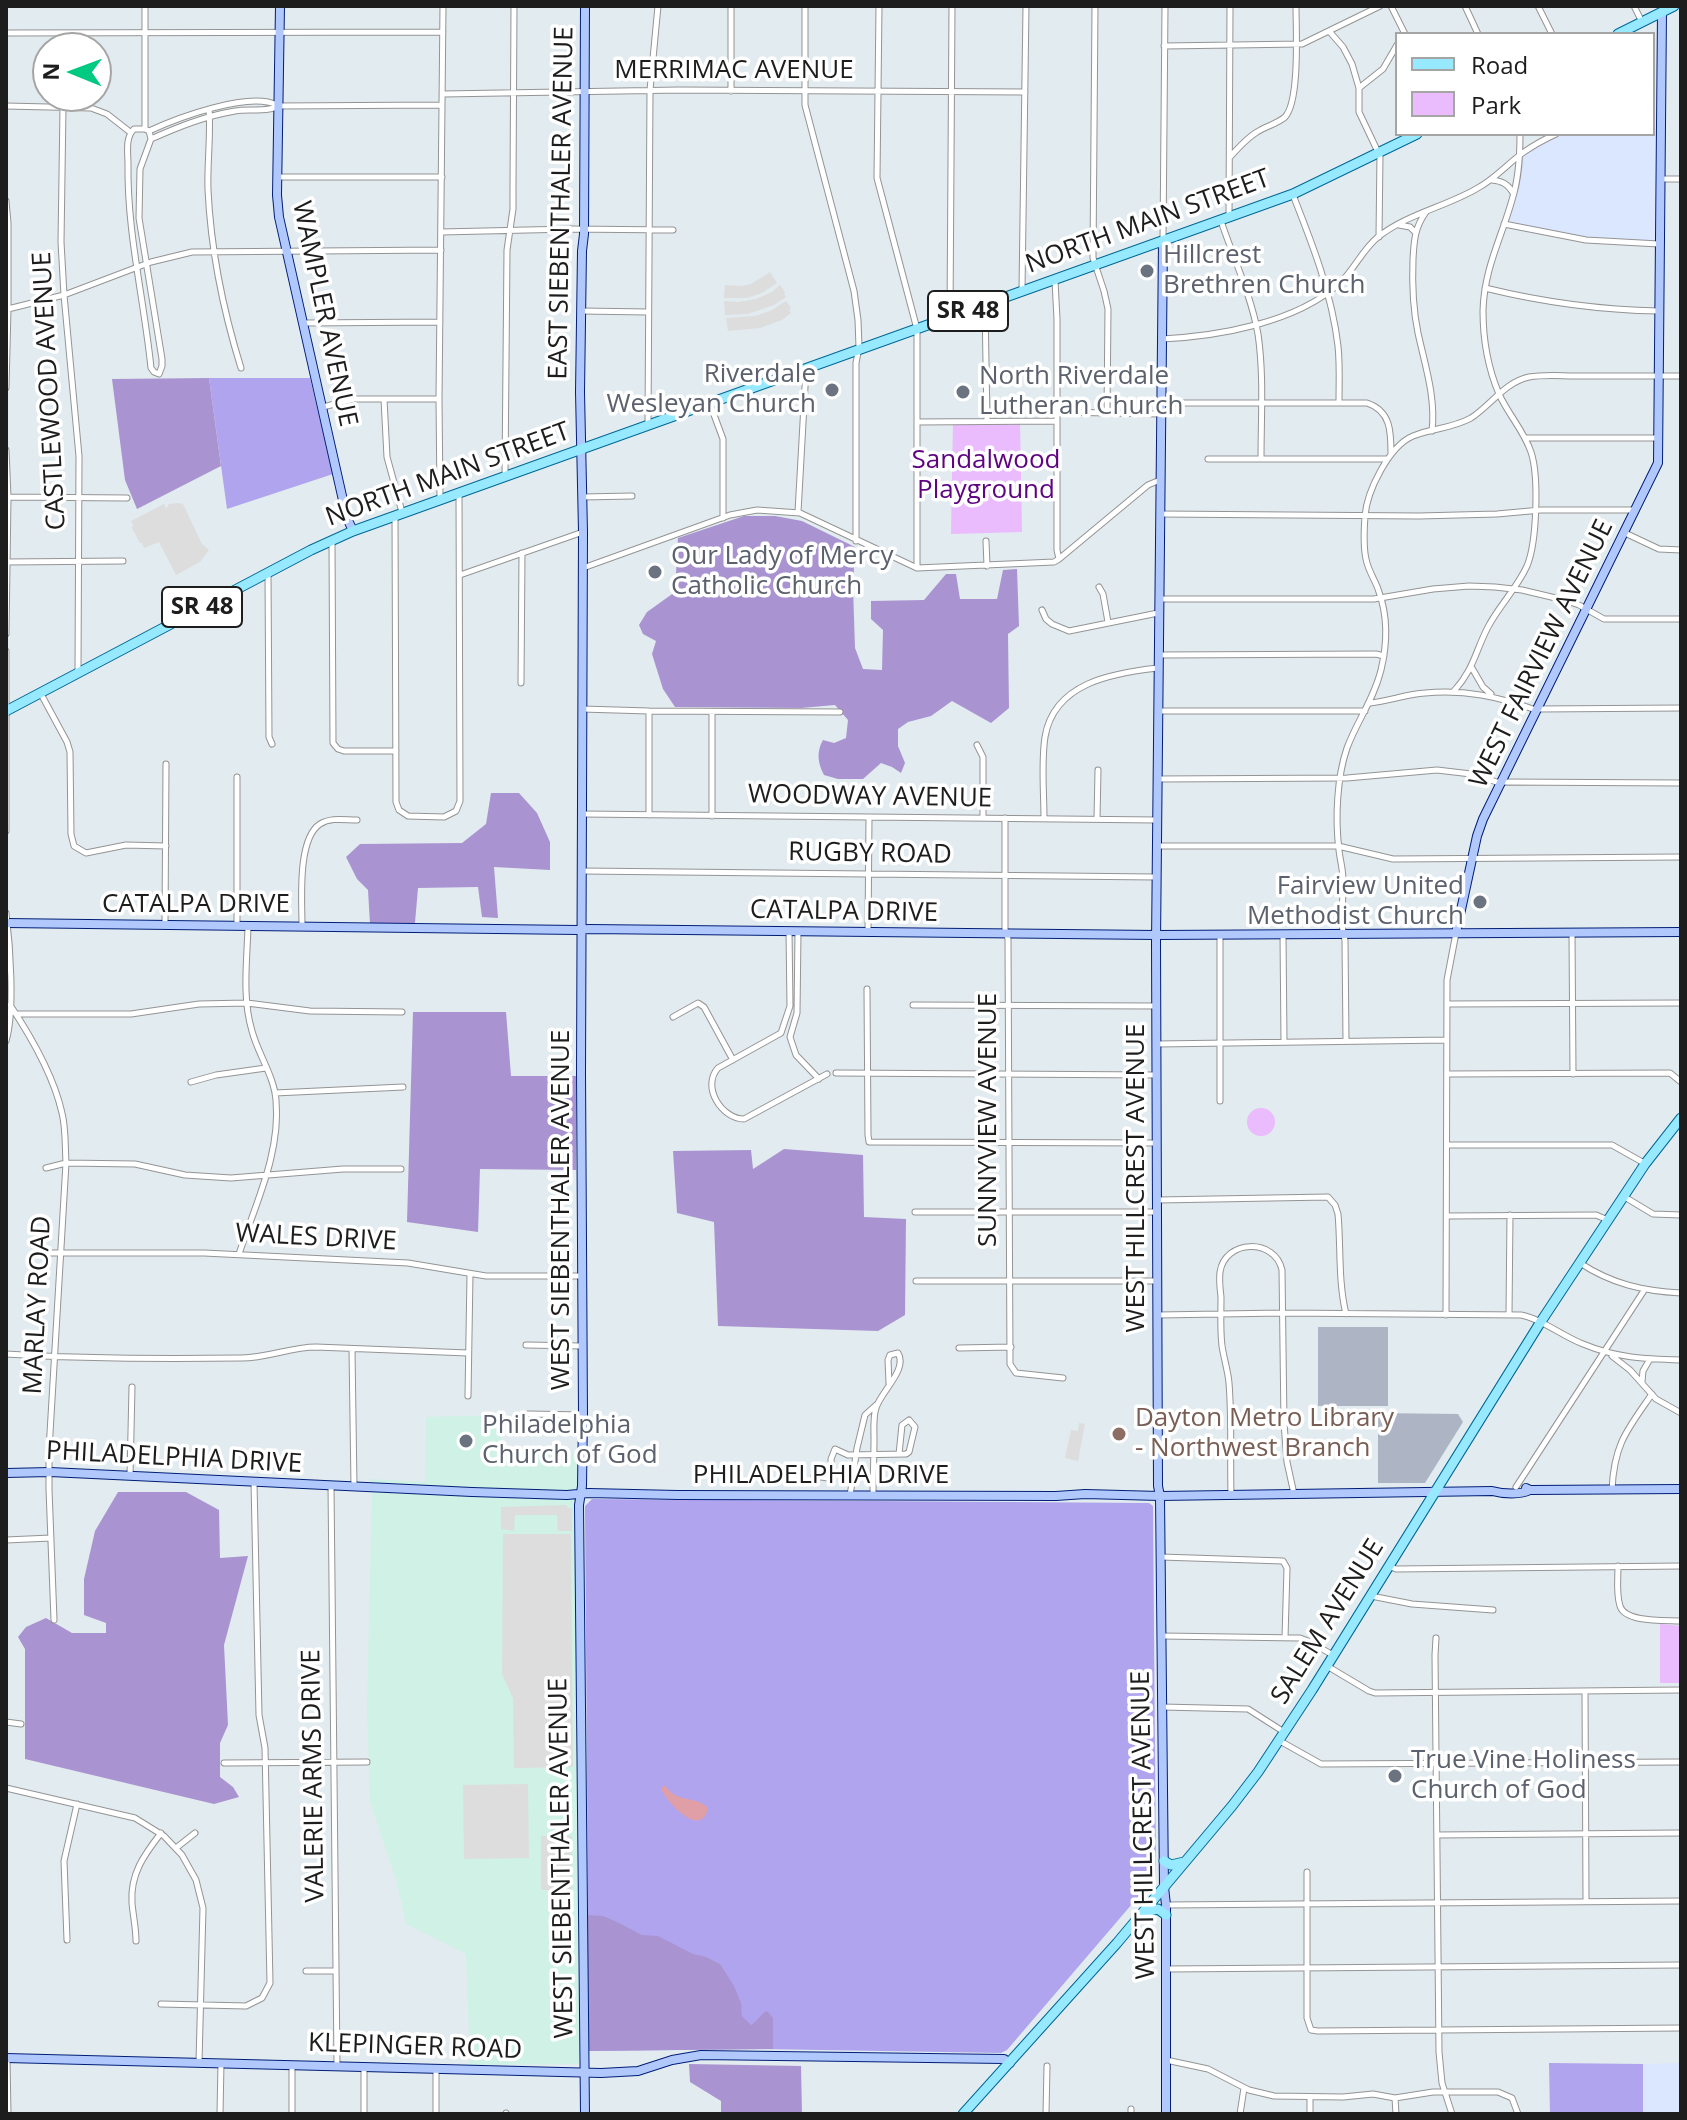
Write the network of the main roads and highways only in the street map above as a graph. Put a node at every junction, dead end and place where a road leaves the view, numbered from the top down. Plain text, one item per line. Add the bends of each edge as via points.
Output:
1 (1674, 6) edge
2 (1622, 32) edge
3 (1413, 136) edge
4 (6, 711) edge
5 (1680, 1120) edge
6 (1164, 1861) road end
7 (1184, 1862) junction
8 (1166, 1910) road end
9 (1144, 1912) junction
10 (963, 2114) edge

1 - 2 main road
3 - 4 main road, NORTH MAIN STREET / SR 48 via 1293,194 353,531
5 - 7 main road, SALEM AVENUE via 1540,1323 1283,1736
6 - 7 main road
7 - 9 main road, SALEM AVENUE
8 - 9 main road
9 - 10 main road, SALEM AVENUE

